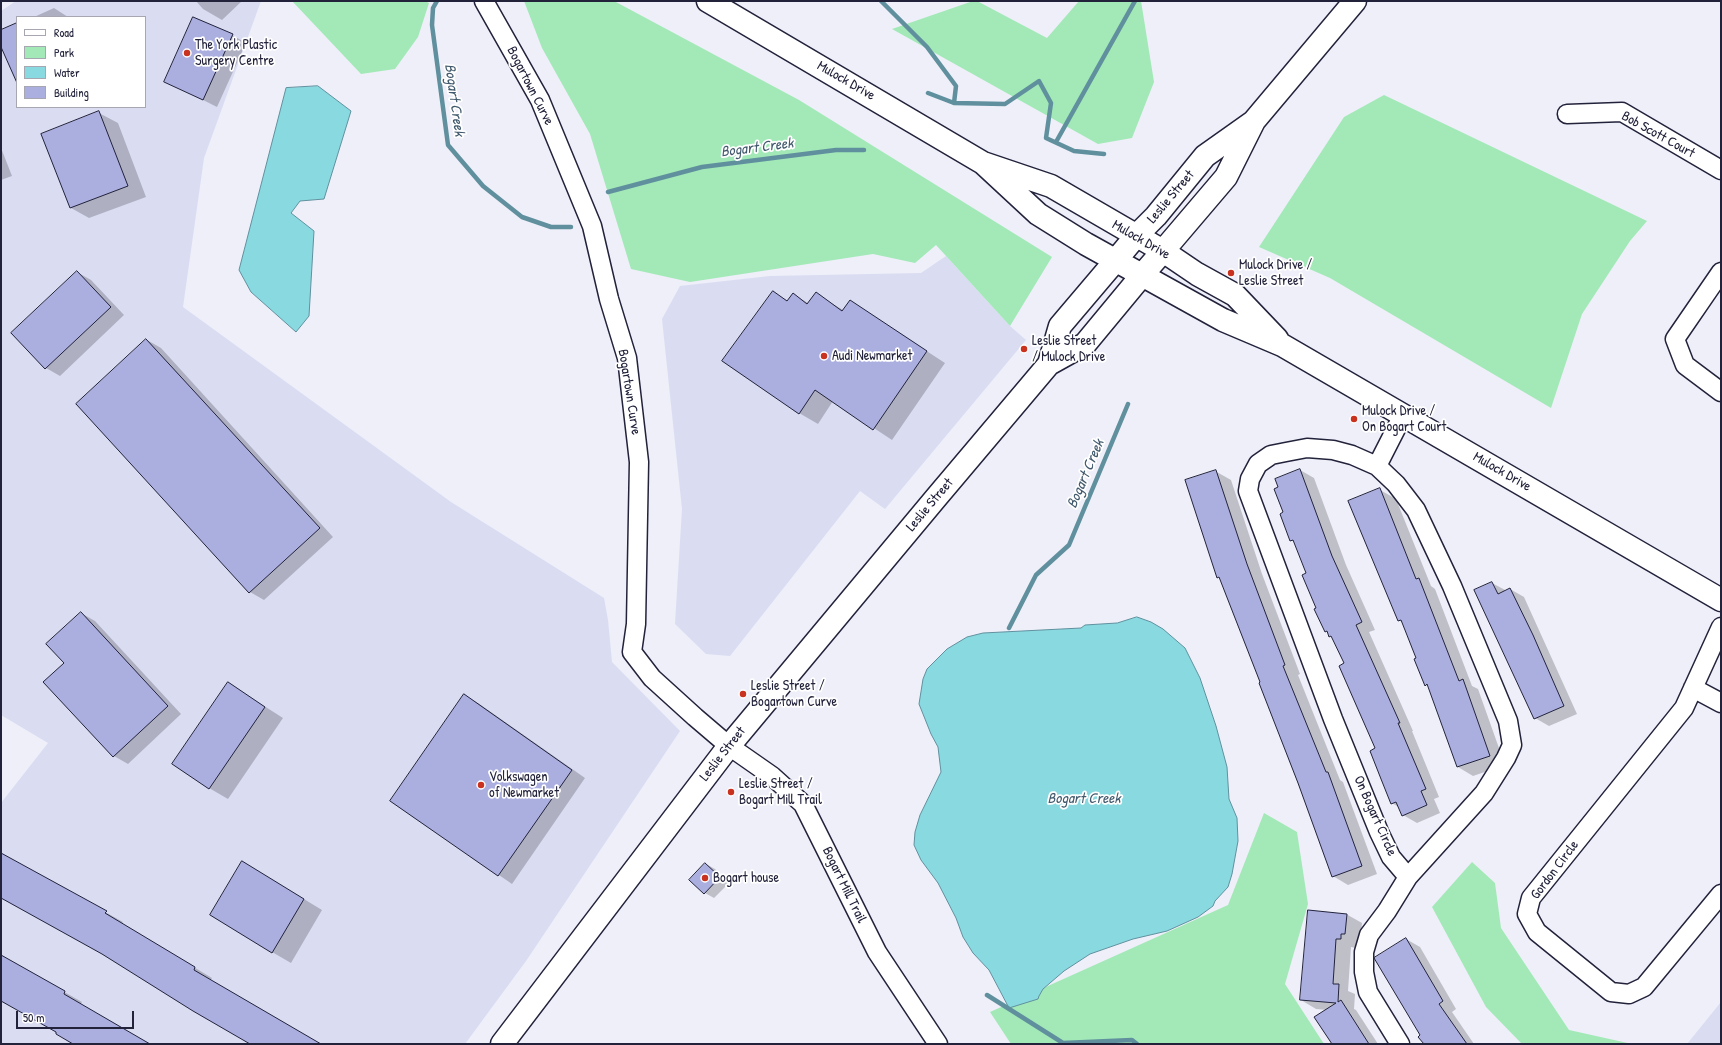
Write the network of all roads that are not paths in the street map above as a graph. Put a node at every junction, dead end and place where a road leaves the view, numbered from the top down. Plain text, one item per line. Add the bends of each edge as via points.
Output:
1 (484, 1) edge
2 (708, 1) edge
3 (1355, 1) edge
4 (1567, 114) dead end
5 (1254, 121) junction
6 (983, 162) junction
7 (1721, 170) edge
8 (1136, 236) junction
9 (1163, 251) junction
10 (1116, 260) junction
11 (1721, 272) edge
12 (1142, 274) junction
13 (1282, 345) junction
14 (1049, 364) junction
15 (1721, 392) edge
16 (1404, 415) junction
17 (1377, 466) junction
18 (1721, 600) edge
19 (1721, 627) edge
20 (1693, 688) junction
21 (1721, 703) edge
22 (729, 746) junction
23 (1408, 877) junction
24 (1721, 894) edge
25 (502, 1044) edge
26 (938, 1044) edge
27 (1400, 1044) edge

1 - 22 street, Bogartown Curve via 540,100 592,226 609,299 627,358 639,462 636,624 632,652 652,678
2 - 6 main road, Mulock Drive
3 - 5 main road, Leslie Street
4 - 7 street, Bob Scott Court via 1622,112
5 - 8 main road, Leslie Street via 1205,156 1156,216
5 - 9 main road, Leslie Street via 1226,177
6 - 8 main road, Mulock Drive via 1051,186
6 - 10 main road, Mulock Drive via 1038,214
8 - 9 main road, Mulock Drive
8 - 10 main road, Leslie Street
9 - 12 main road, Leslie Street
9 - 13 main road, Mulock Drive via 1235,295
10 - 12 main road, Mulock Drive
10 - 14 main road, Leslie Street via 1060,326
11 - 15 street via 1675,339 1685,365
12 - 13 main road, Mulock Drive via 1223,320
12 - 14 main road, Leslie Street via 1085,344
13 - 16 main road, Mulock Drive
14 - 22 main road, Leslie Street
16 - 17 street
16 - 18 main road, Mulock Drive
17 - 23 street, On Bogart Circle via 1396,484 1416,510 1455,593 1508,721 1512,746 1484,793
17 - 23 street, On Bogart Circle via 1333,450 1307,448 1286,452 1271,455 1258,464 1250,479 1248,491 1333,719 1379,832 1391,857
19 - 20 street, Gordon Circle
20 - 21 street
20 - 24 street, Gordon Circle via 1684,708 1531,898 1527,914 1537,932 1611,992 1629,994 1644,988
22 - 25 main road, Leslie Street
22 - 26 street, Bogart Mill Trail via 772,776 803,804 877,952
23 - 27 street via 1369,935 1364,952 1368,992

